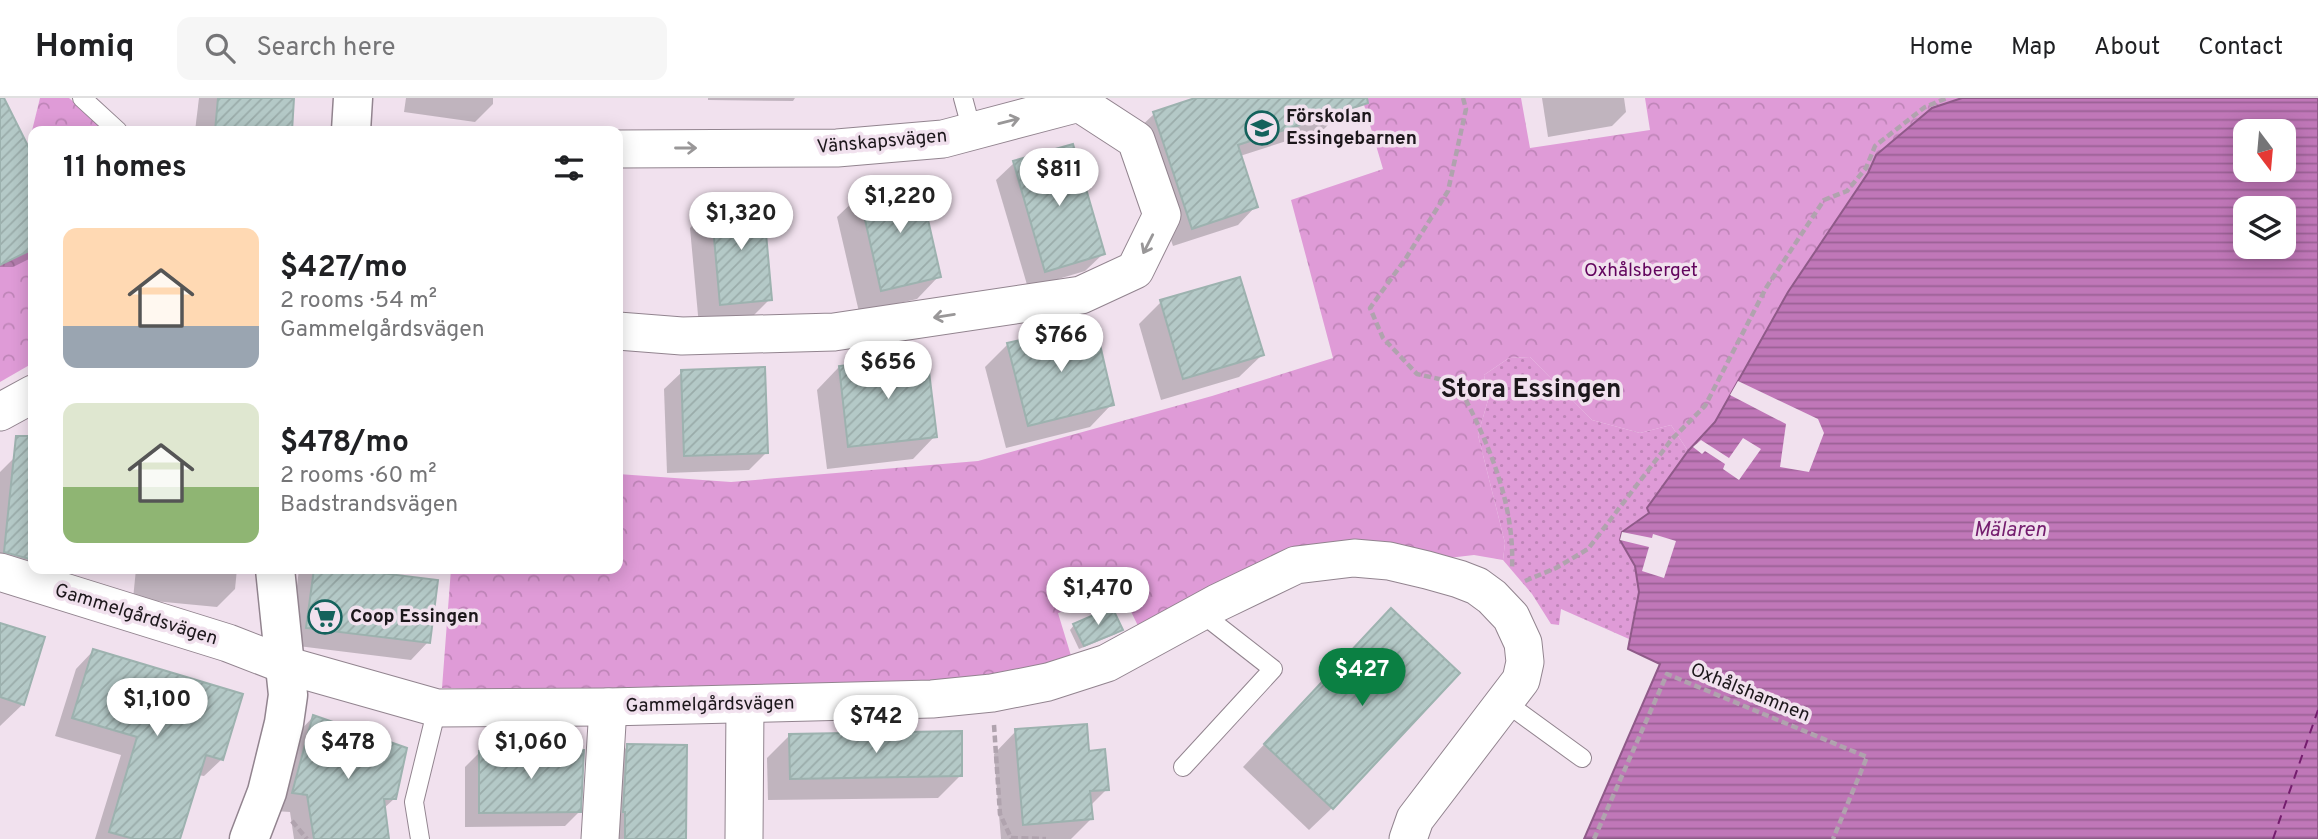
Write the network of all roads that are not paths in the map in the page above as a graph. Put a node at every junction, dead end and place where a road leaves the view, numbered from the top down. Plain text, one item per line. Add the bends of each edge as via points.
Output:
1 (82, 98) edge
2 (353, 98) edge
3 (968, 114) edge
4 (113, 126) edge
5 (351, 126) edge
6 (623, 149) edge
7 (623, 331) edge
8 (28, 397) edge
9 (0, 412) edge
10 (0, 572) edge
11 (276, 574) edge
12 (1200, 612) junction
13 (285, 665) junction
14 (1505, 702) junction
15 (745, 705) junction
16 (608, 707) junction
17 (437, 708) junction
18 (1582, 758) dead end
19 (1183, 767) dead end
20 (249, 839) edge
21 (420, 839) edge
22 (600, 839) edge
23 (744, 839) edge
24 (1408, 839) edge

1 - 4 lane
2 - 5 street
6 -> 3 street, Vänskapsvägen via 837,148 943,139
3 -> 7 street, Vänskapsvägen via 1079,103 1136,140 1162,215 1135,270 1081,295 834,332 682,336
8 - 9 street
10 - 13 street, Gammelgårdsvägen
11 - 13 street
12 - 14 street, Gammelgårdsvägen via 1296,565 1354,558 1389,561 1459,579 1492,597 1519,630 1525,662 1521,680
12 - 15 street, Gammelgårdsvägen via 1107,663 1048,682 932,699
12 - 19 lane via 1273,669
13 - 17 street, Gammelgårdsvägen
13 - 20 street via 288,695 284,723 267,792
14 - 18 lane
14 - 24 street, Gammelgårdsvägen via 1415,819
15 - 16 street, Gammelgårdsvägen
15 - 23 street
16 - 17 street, Gammelgårdsvägen
16 - 22 street
17 - 21 lane via 414,802

